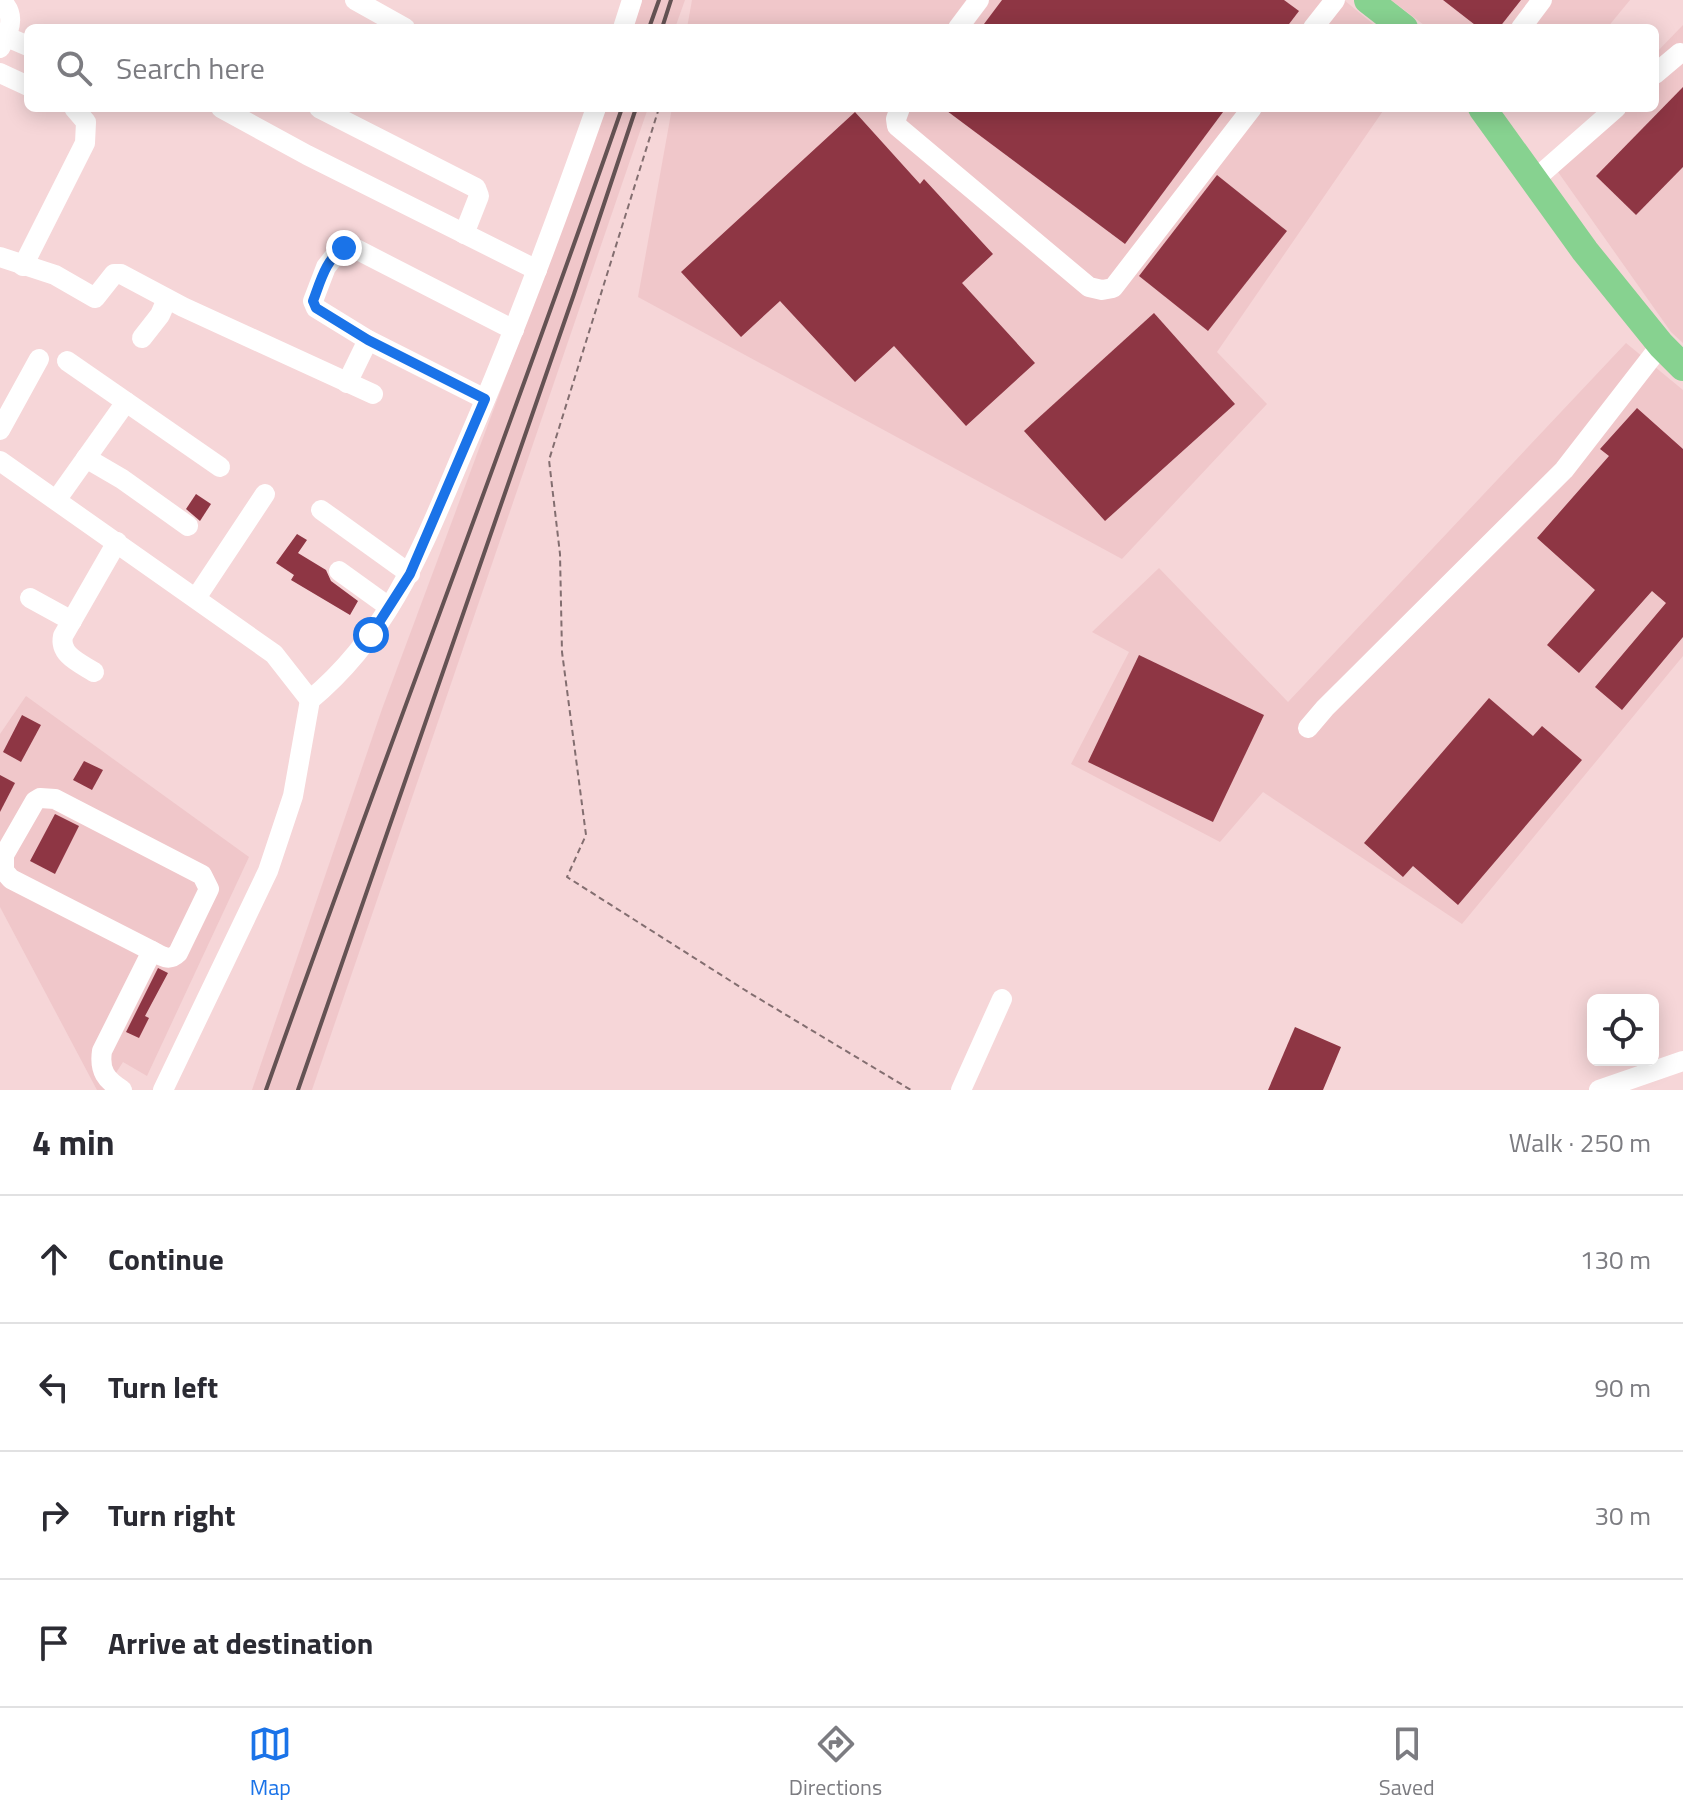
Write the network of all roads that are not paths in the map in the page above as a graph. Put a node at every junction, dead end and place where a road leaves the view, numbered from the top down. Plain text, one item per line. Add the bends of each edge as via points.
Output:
1 (0, 0) edge
2 (355, 0) edge
3 (632, 0) edge
4 (979, 0) edge
5 (1335, 0) edge
6 (1368, 0) edge
7 (1542, 0) edge
8 (398, 24) edge
9 (624, 24) edge
10 (961, 24) edge
11 (1316, 24) edge
12 (1399, 24) edge
13 (1524, 24) edge
14 (4, 42) edge
15 (24, 45) edge
16 (1680, 53) dead end
17 (1659, 71) edge
18 (0, 73) edge
19 (24, 84) edge
20 (77, 112) edge
21 (228, 112) edge
22 (327, 112) edge
23 (595, 112) edge
24 (899, 112) edge
25 (1249, 112) edge
26 (1485, 112) edge
27 (1611, 112) edge
28 (1534, 180) junction
29 (464, 234) junction
30 (0, 257) edge
31 (23, 266) junction
32 (537, 270) junction
33 (167, 299) junction
34 (514, 330) junction
35 (142, 338) dead end
36 (368, 340) junction
37 (1661, 345) junction
38 (39, 359) dead end
39 (67, 361) dead end
40 (1683, 367) edge
41 (347, 383) junction
42 (373, 394) dead end
43 (485, 399) junction
44 (126, 402) junction
45 (0, 430) edge
46 (86, 458) junction
47 (0, 461) edge
48 (220, 467) dead end
49 (265, 494) dead end
50 (57, 499) junction
51 (321, 510) dead end
52 (188, 526) dead end
53 (117, 542) junction
54 (339, 571) dead end
55 (410, 574) junction
56 (30, 598) dead end
57 (196, 598) junction
58 (389, 607) junction
59 (72, 621) junction
60 (94, 672) dead end
61 (310, 700) junction
62 (1308, 728) dead end
63 (152, 951) junction
64 (1002, 999) dead end
65 (1683, 1061) edge
66 (122, 1090) edge
67 (163, 1090) edge
68 (961, 1090) edge
69 (1599, 1090) edge

1 - 14 street via 11,14
2 - 8 street
3 - 9 street
4 - 10 street
5 - 11 street
6 - 12 highway
7 - 13 street
14 - 15 street
16 - 17 street
18 - 19 street
20 - 31 street via 86,122 85,143
21 - 29 street
22 - 29 street via 476,188 479,196
23 - 32 street
24 - 25 street via 897,126 1089,287 1102,290 1113,288
26 - 28 highway
27 - 28 street
28 - 37 highway
29 - 32 street
30 - 31 street
31 - 33 street via 55,275 95,298 117,273
32 - 34 street
33 - 35 street
33 - 41 street
34 - 36 street via 371,255 340,249 326,267 313,301
34 - 43 street
36 - 41 street
36 - 43 street
37 - 40 highway
37 - 62 street via 1564,470
38 - 45 street
39 - 44 street
41 - 42 street
43 - 55 street
44 - 46 street
44 - 48 street
46 - 50 street
46 - 52 street
47 - 50 street
49 - 57 street
50 - 53 street
51 - 55 street
53 - 57 street
53 - 59 street
54 - 58 street
55 - 58 street
56 - 59 street
57 - 61 street via 274,654
58 - 61 street via 338,677
59 - 60 street via 61,645
61 - 67 street via 293,796 268,871
63 - 63 street via 4,871 4,855 35,801 55,799 202,875 209,889 178,953 166,958
63 - 66 street via 102,1051 107,1081
64 - 68 street
65 - 69 street

